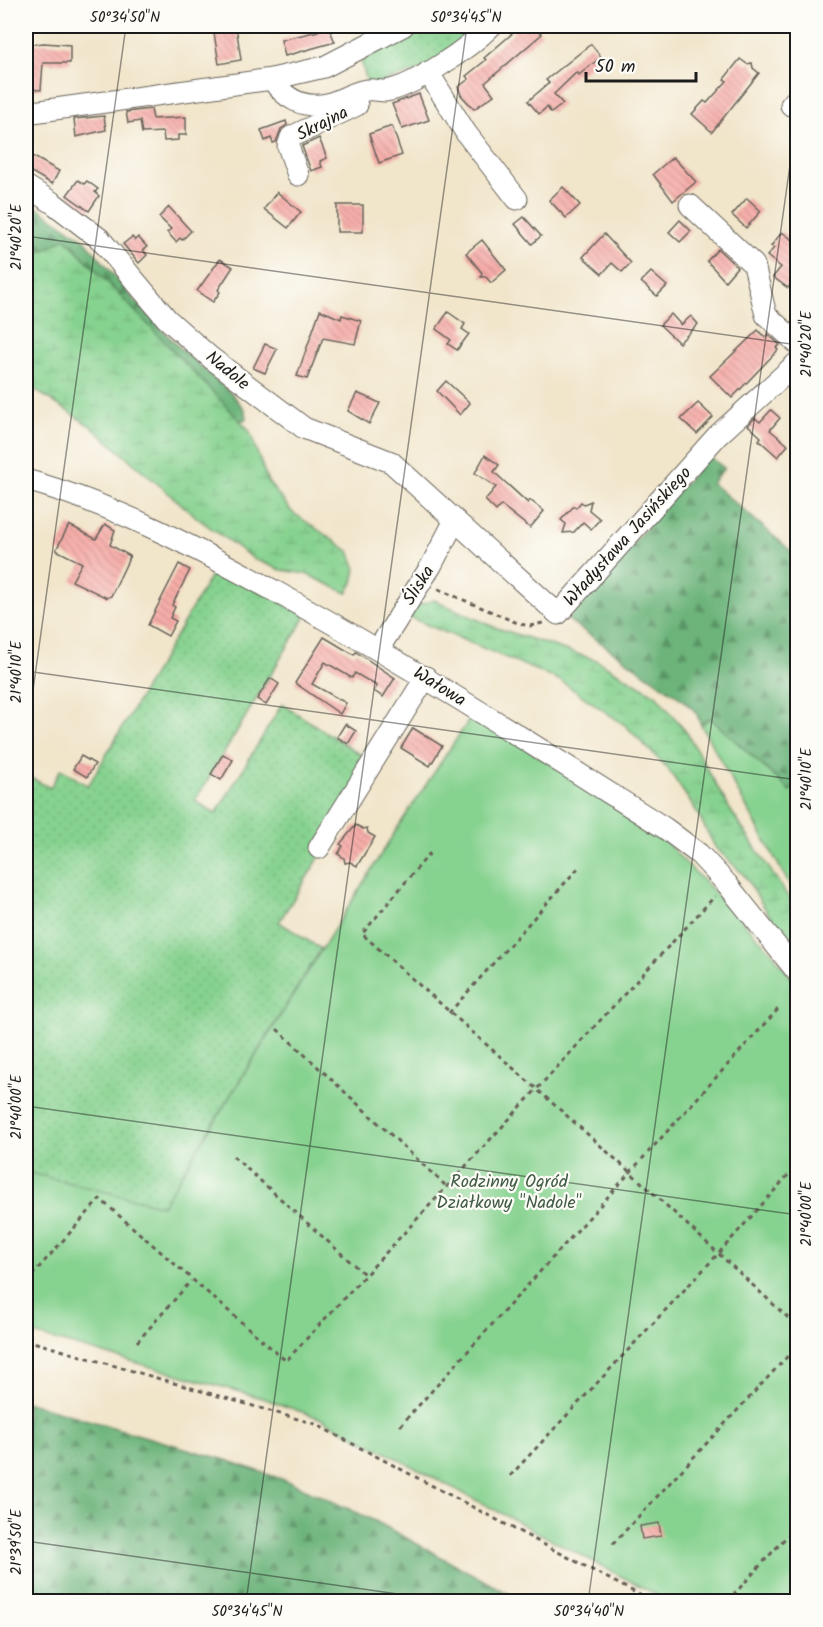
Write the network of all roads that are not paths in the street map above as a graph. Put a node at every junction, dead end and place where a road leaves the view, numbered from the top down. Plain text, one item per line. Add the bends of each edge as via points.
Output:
1 (403, 26) edge
2 (491, 26) edge
3 (428, 72) junction
4 (272, 78) junction
5 (387, 91) junction
6 (26, 113) edge
7 (298, 175) dead end
8 (26, 186) edge
9 (517, 199) dead end
10 (690, 205) dead end
11 (798, 344) edge
12 (798, 362) edge
13 (26, 480) edge
14 (455, 520) junction
15 (379, 648) junction
16 (426, 677) junction
17 (319, 848) dead end
18 (798, 973) edge

1 - 4 street via 324,67
2 - 3 street, Skrajna via 457,55
3 - 5 street, Skrajna
3 - 9 street via 466,133
4 - 5 street, Skrajna via 282,94 302,103 326,104 366,90
4 - 6 street
5 - 7 street, Skrajna via 291,138 288,146
8 - 14 street, Nadole via 100,239 167,319 261,397 304,428 391,462
10 - 11 street via 754,265 766,315
12 - 14 street, Władysława Jasińskiego via 717,436 558,614
13 - 15 street, Wałowa via 76,494 180,540
14 - 15 street, Śliska
15 - 16 street, Wałowa
16 - 17 street
16 - 18 street, Wałowa via 666,829 699,854

